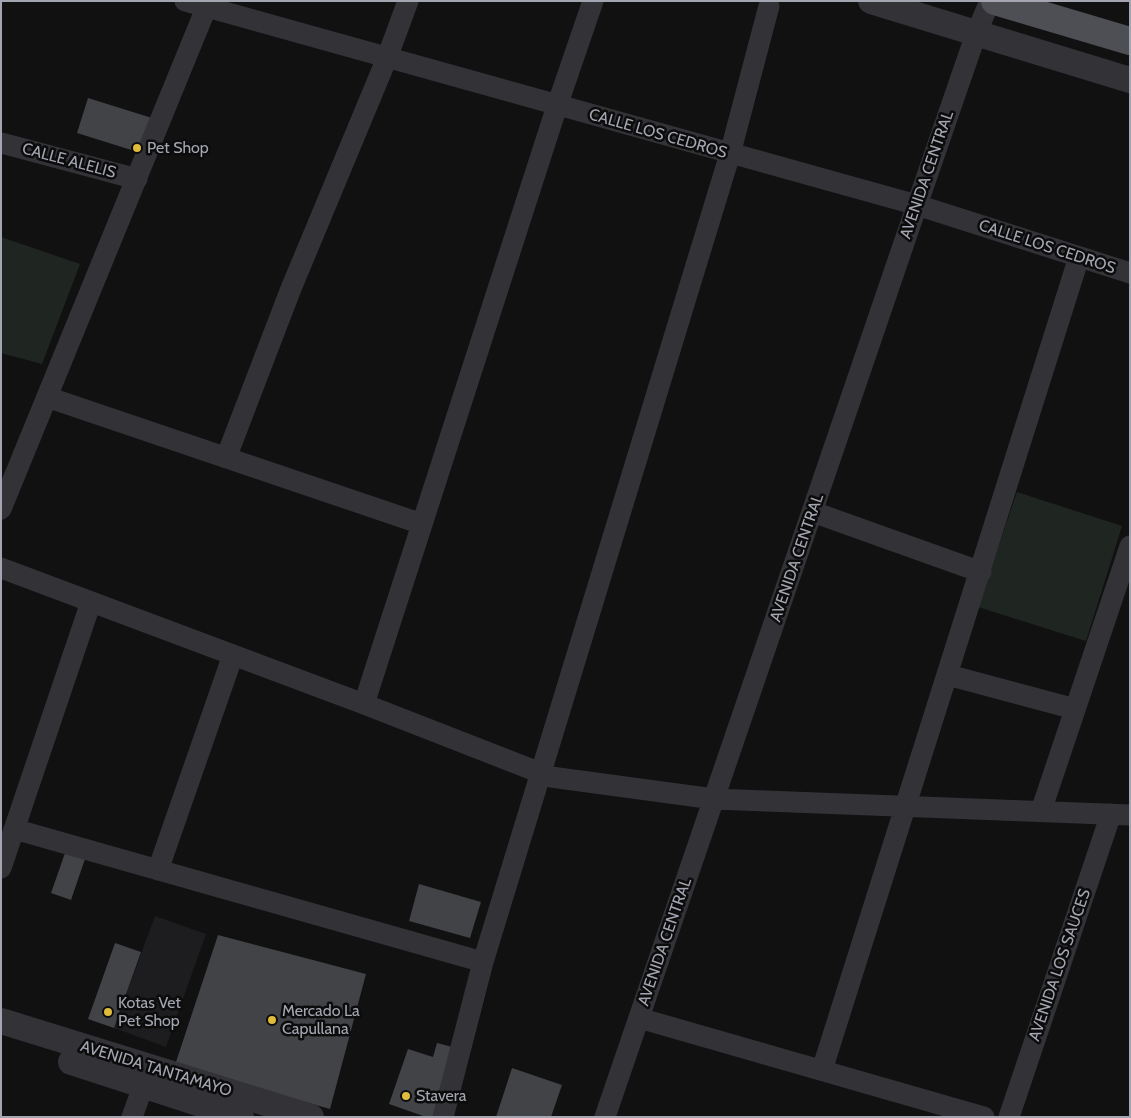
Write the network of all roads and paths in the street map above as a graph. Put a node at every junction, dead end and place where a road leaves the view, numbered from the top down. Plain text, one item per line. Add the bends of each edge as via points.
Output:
1 (185, 1) edge
2 (408, 1) edge
3 (593, 1) edge
4 (871, 1) edge
5 (990, 1) edge
6 (995, 1) edge
7 (208, 5) edge
8 (769, 6) dead end
9 (976, 34) junction
10 (1130, 41) edge
11 (387, 58) junction
12 (1130, 80) edge
13 (557, 106) junction
14 (1, 143) edge
15 (730, 154) junction
16 (137, 179) junction
17 (916, 205) junction
18 (1080, 257) junction
19 (1130, 273) edge
20 (47, 397) junction
21 (226, 458) junction
22 (1, 509) edge
23 (812, 512) junction
24 (422, 524) junction
25 (1130, 546) edge
26 (1, 568) edge
27 (981, 572) junction
28 (91, 602) junction
29 (233, 655) junction
30 (948, 675) junction
31 (364, 704) junction
32 (1076, 709) junction
33 (541, 773) junction
34 (714, 799) junction
35 (905, 808) junction
36 (1042, 812) junction
37 (1121, 814) edge
38 (14, 829) junction
39 (1, 868) edge
40 (158, 870) junction
41 (483, 962) junction
42 (639, 1018) junction
43 (1, 1021) edge
44 (1, 1039) edge
45 (822, 1070) junction
46 (147, 1076) junction
47 (132, 1117) edge
48 (240, 1117) edge
49 (311, 1117) edge
50 (443, 1117) edge
51 (605, 1117) edge
52 (984, 1117) edge
53 (1010, 1117) edge

1 - 7 street, CALLE LOS CEDROS
2 - 11 street
3 - 13 street
4 - 9 street
5 - 9 street, AVENIDA CENTRAL
6 - 10 main road
7 - 11 street, CALLE LOS CEDROS
7 - 16 street
8 - 15 street
9 - 12 street
9 - 17 street, AVENIDA CENTRAL
11 - 13 street, CALLE LOS CEDROS
11 - 21 street via 290,291
13 - 15 street, CALLE LOS CEDROS
13 - 24 street
14 - 16 street, CALLE ALELIS
15 - 17 street, CALLE LOS CEDROS
15 - 33 street
16 - 20 street
17 - 18 street, CALLE LOS CEDROS
17 - 23 street, AVENIDA CENTRAL
18 - 19 street, CALLE LOS CEDROS
18 - 27 street
20 - 21 street
20 - 22 street
21 - 24 street
23 - 27 street
23 - 34 street, AVENIDA CENTRAL
24 - 31 street
25 - 32 street
26 - 28 street
27 - 30 street
28 - 29 street
28 - 38 street
29 - 31 street
29 - 40 street
30 - 32 street
30 - 35 street
31 - 33 street
32 - 36 street
33 - 34 street
33 - 41 street
34 - 35 street
34 - 42 street, AVENIDA CENTRAL
35 - 36 street
35 - 45 street
36 - 37 street
37 - 53 street, AVENIDA LOS SAUCES
38 - 39 street
38 - 40 street
40 - 41 street
41 - 50 street
42 - 45 street
42 - 51 street, AVENIDA CENTRAL
43 - 46 street, AVENIDA TANTAMAYO
44 - 46 street, AVENIDA TANTAMAYO
45 - 52 street
46 - 47 street
46 - 48 street, AVENIDA TANTAMAYO
46 - 49 street, AVENIDA TANTAMAYO

